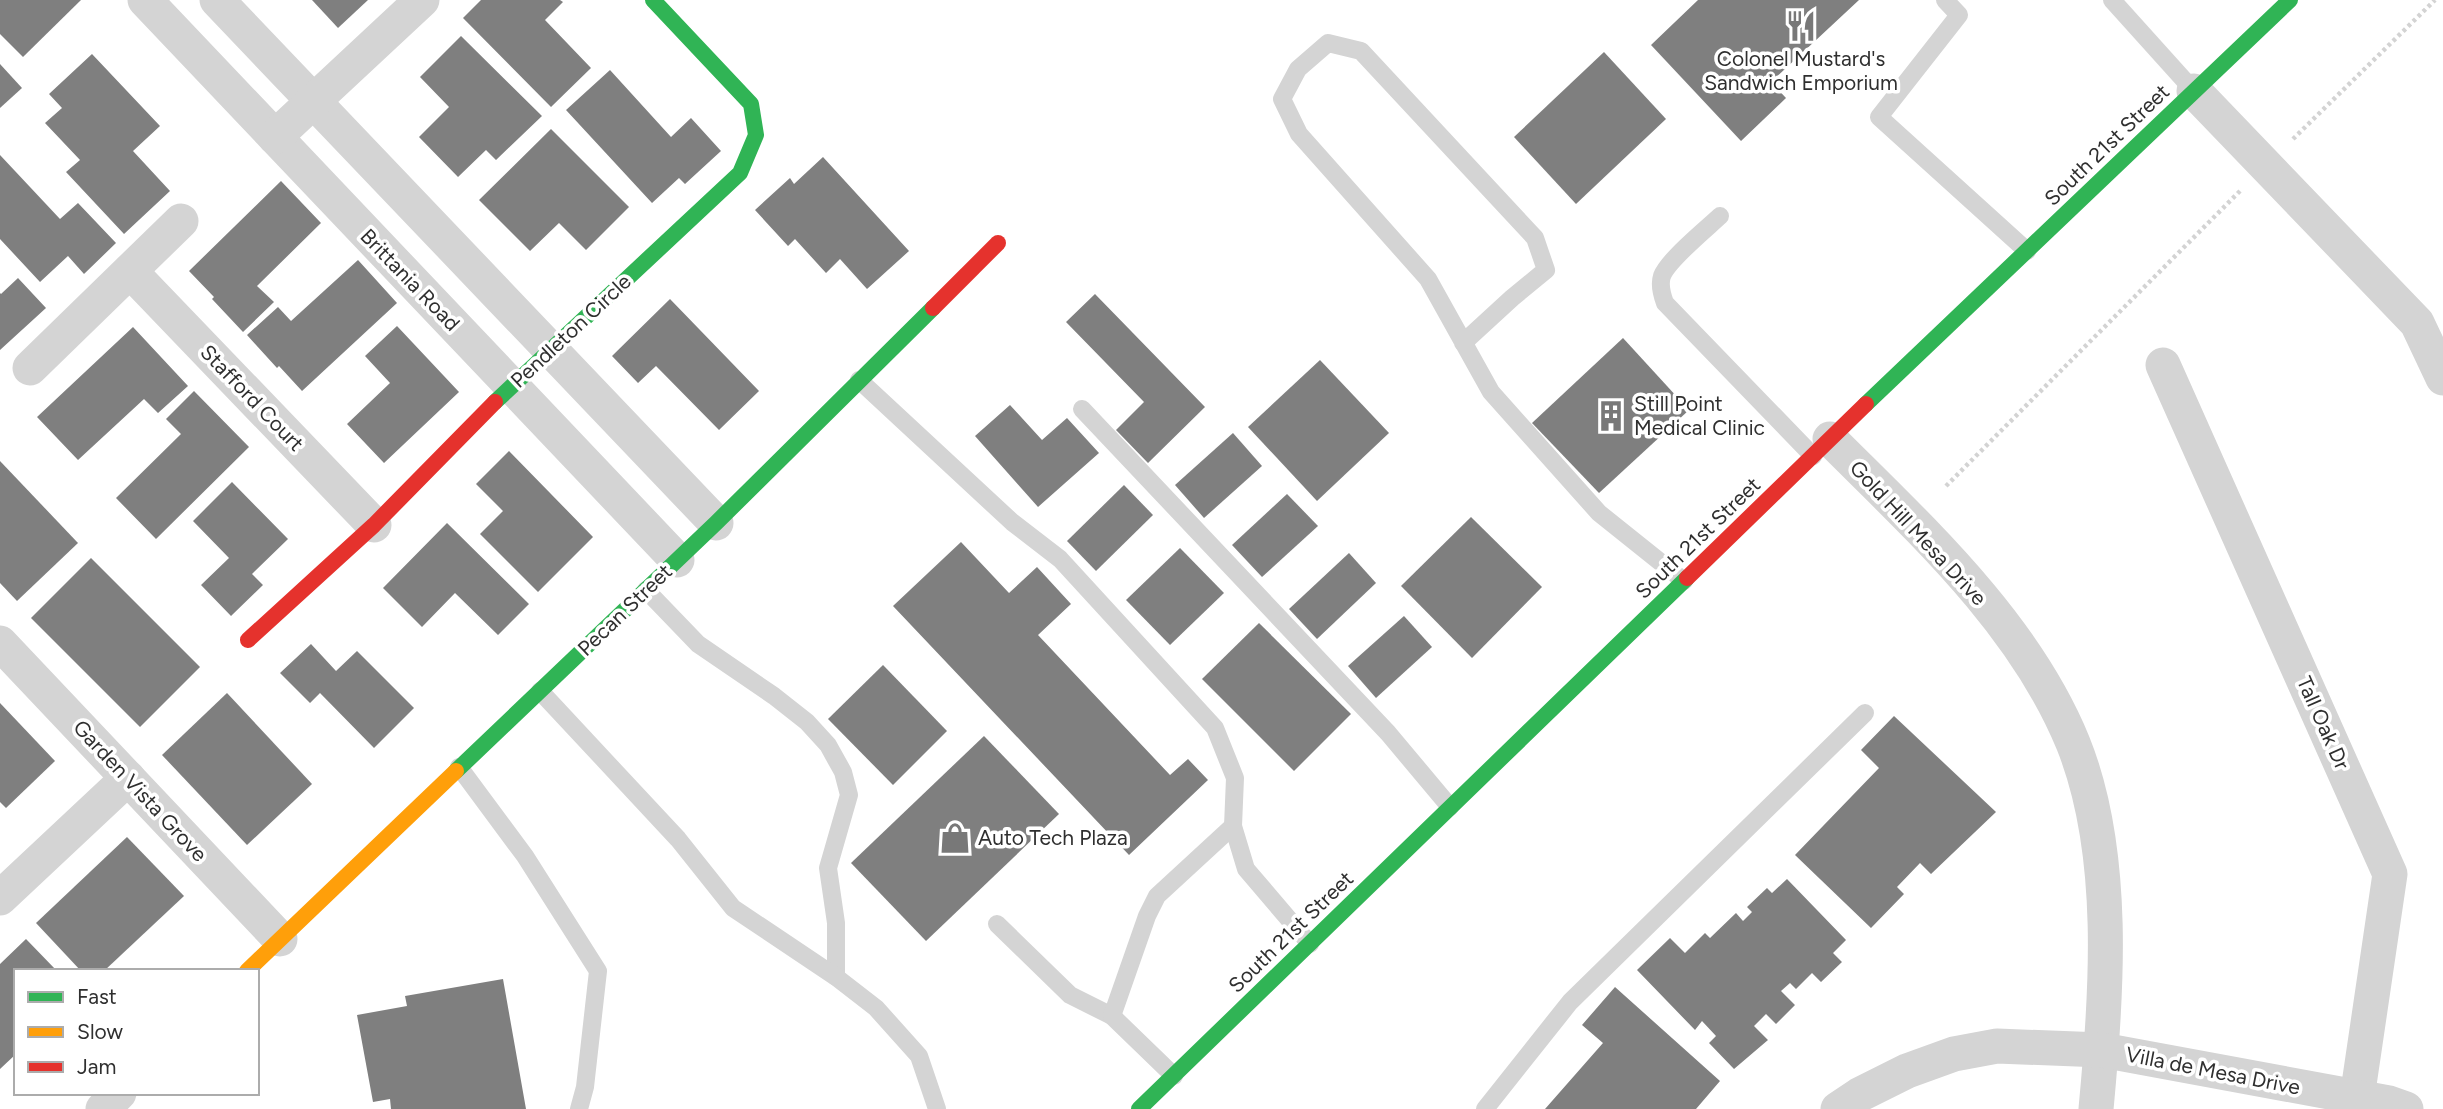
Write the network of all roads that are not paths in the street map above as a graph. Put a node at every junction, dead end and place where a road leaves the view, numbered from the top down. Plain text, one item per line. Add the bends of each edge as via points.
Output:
1 (145, 0) edge
2 (217, 0) edge
3 (422, 0) edge
4 (653, 0) edge
5 (1945, 0) edge
6 (2112, 0) edge
7 (2290, 0) edge
8 (2194, 91) junction
9 (314, 100) junction
10 (275, 138) junction
11 (1720, 216) dead end
12 (181, 221) dead end
13 (998, 243) dead end
14 (2027, 251) junction
15 (130, 271) junction
16 (1463, 343) junction
17 (551, 349) junction
18 (2163, 365) dead end
19 (30, 368) dead end
20 (2443, 378) edge
21 (859, 380) junction
22 (512, 386) junction
23 (1082, 409) dead end
24 (1821, 448) junction
25 (716, 523) junction
26 (374, 526) junction
27 (677, 559) junction
28 (1684, 581) junction
29 (646, 590) junction
30 (248, 640) dead end
31 (0, 643) edge
32 (540, 691) junction
33 (1865, 713) dead end
34 (459, 767) junction
35 (128, 778) junction
36 (1450, 807) junction
37 (1233, 826) junction
38 (0, 898) edge
39 (997, 924) dead end
40 (279, 939) junction
41 (1310, 944) junction
42 (249, 969) edge
43 (836, 977) junction
44 (1112, 1017) junction
45 (2102, 1050) junction
46 (1174, 1076) junction
47 (117, 1095) edge
48 (2356, 1103) edge
49 (103, 1109) edge
50 (579, 1109) edge
51 (937, 1109) edge
52 (1139, 1109) edge
53 (1485, 1109) edge
54 (1838, 1109) edge
55 (2096, 1109) edge
56 (2406, 1109) edge

1 - 10 street, Brittania Road
2 - 9 street
3 - 9 street
4 - 17 street, Pendleton Circle via 751,104 756,135 740,173
5 - 14 lane via 1959,15 1879,117
6 - 8 lane
7 - 8 street, South 21st Street
8 - 14 street, South 21st Street
8 - 20 street via 2417,323
9 - 10 street
9 - 17 street
10 - 22 street, Brittania Road
11 - 24 lane via 1667,266 1661,278 1665,303
12 - 15 street
13 - 21 street, Pecan Street
14 - 24 street, South 21st Street
15 - 19 street
15 - 26 street, Stafford Court
16 - 16 lane via 1428,279 1300,134 1282,99 1298,69 1328,43 1361,51 1535,238 1546,270
16 - 28 lane via 1491,392 1599,513
17 - 22 street, Pendleton Circle
17 - 25 street
18 - 48 street, Tall Oak Dr via 2390,874
21 - 25 street, Pecan Street
21 - 37 lane via 1012,522 1060,559 1215,729 1235,778
22 - 26 street, Pendleton Circle
22 - 27 street, Brittania Road
23 - 36 lane via 1388,733
24 - 28 street, South 21st Street
24 - 45 street, Gold Hill Mesa Drive via 1933,542 1978,593 2019,646 2073,743 2091,803 2101,865 2105,934
25 - 27 street, Pecan Street
26 - 30 street, Pendleton Circle
27 - 29 street, Pecan Street
28 - 36 street, South 21st Street
29 - 32 street, Pecan Street
29 - 43 lane via 698,644 807,722 843,772 849,795 828,868 836,923
31 - 35 street, Garden Vista Grove
32 - 34 street, Pecan Street
32 - 43 lane via 678,839 733,908
33 - 53 lane via 1570,1002
34 - 40 street, Pecan Street
34 - 50 lane via 525,856 598,971
35 - 38 street
35 - 40 street, Garden Vista Grove
36 - 41 street, South 21st Street
37 - 41 lane via 1246,869
37 - 44 lane via 1157,896
39 - 44 lane via 1069,995
40 - 42 street, Pecan Street
41 - 46 street, South 21st Street
43 - 51 lane via 876,1008 919,1056
44 - 46 lane
45 - 48 street, Villa de Mesa Drive
45 - 54 street, Villa de Mesa Drive via 1997,1046 1954,1054 1907,1071
45 - 55 street, Gold Hill Mesa Drive
46 - 52 street, South 21st Street
47 - 49 street
48 - 56 street, Villa de Mesa Drive

